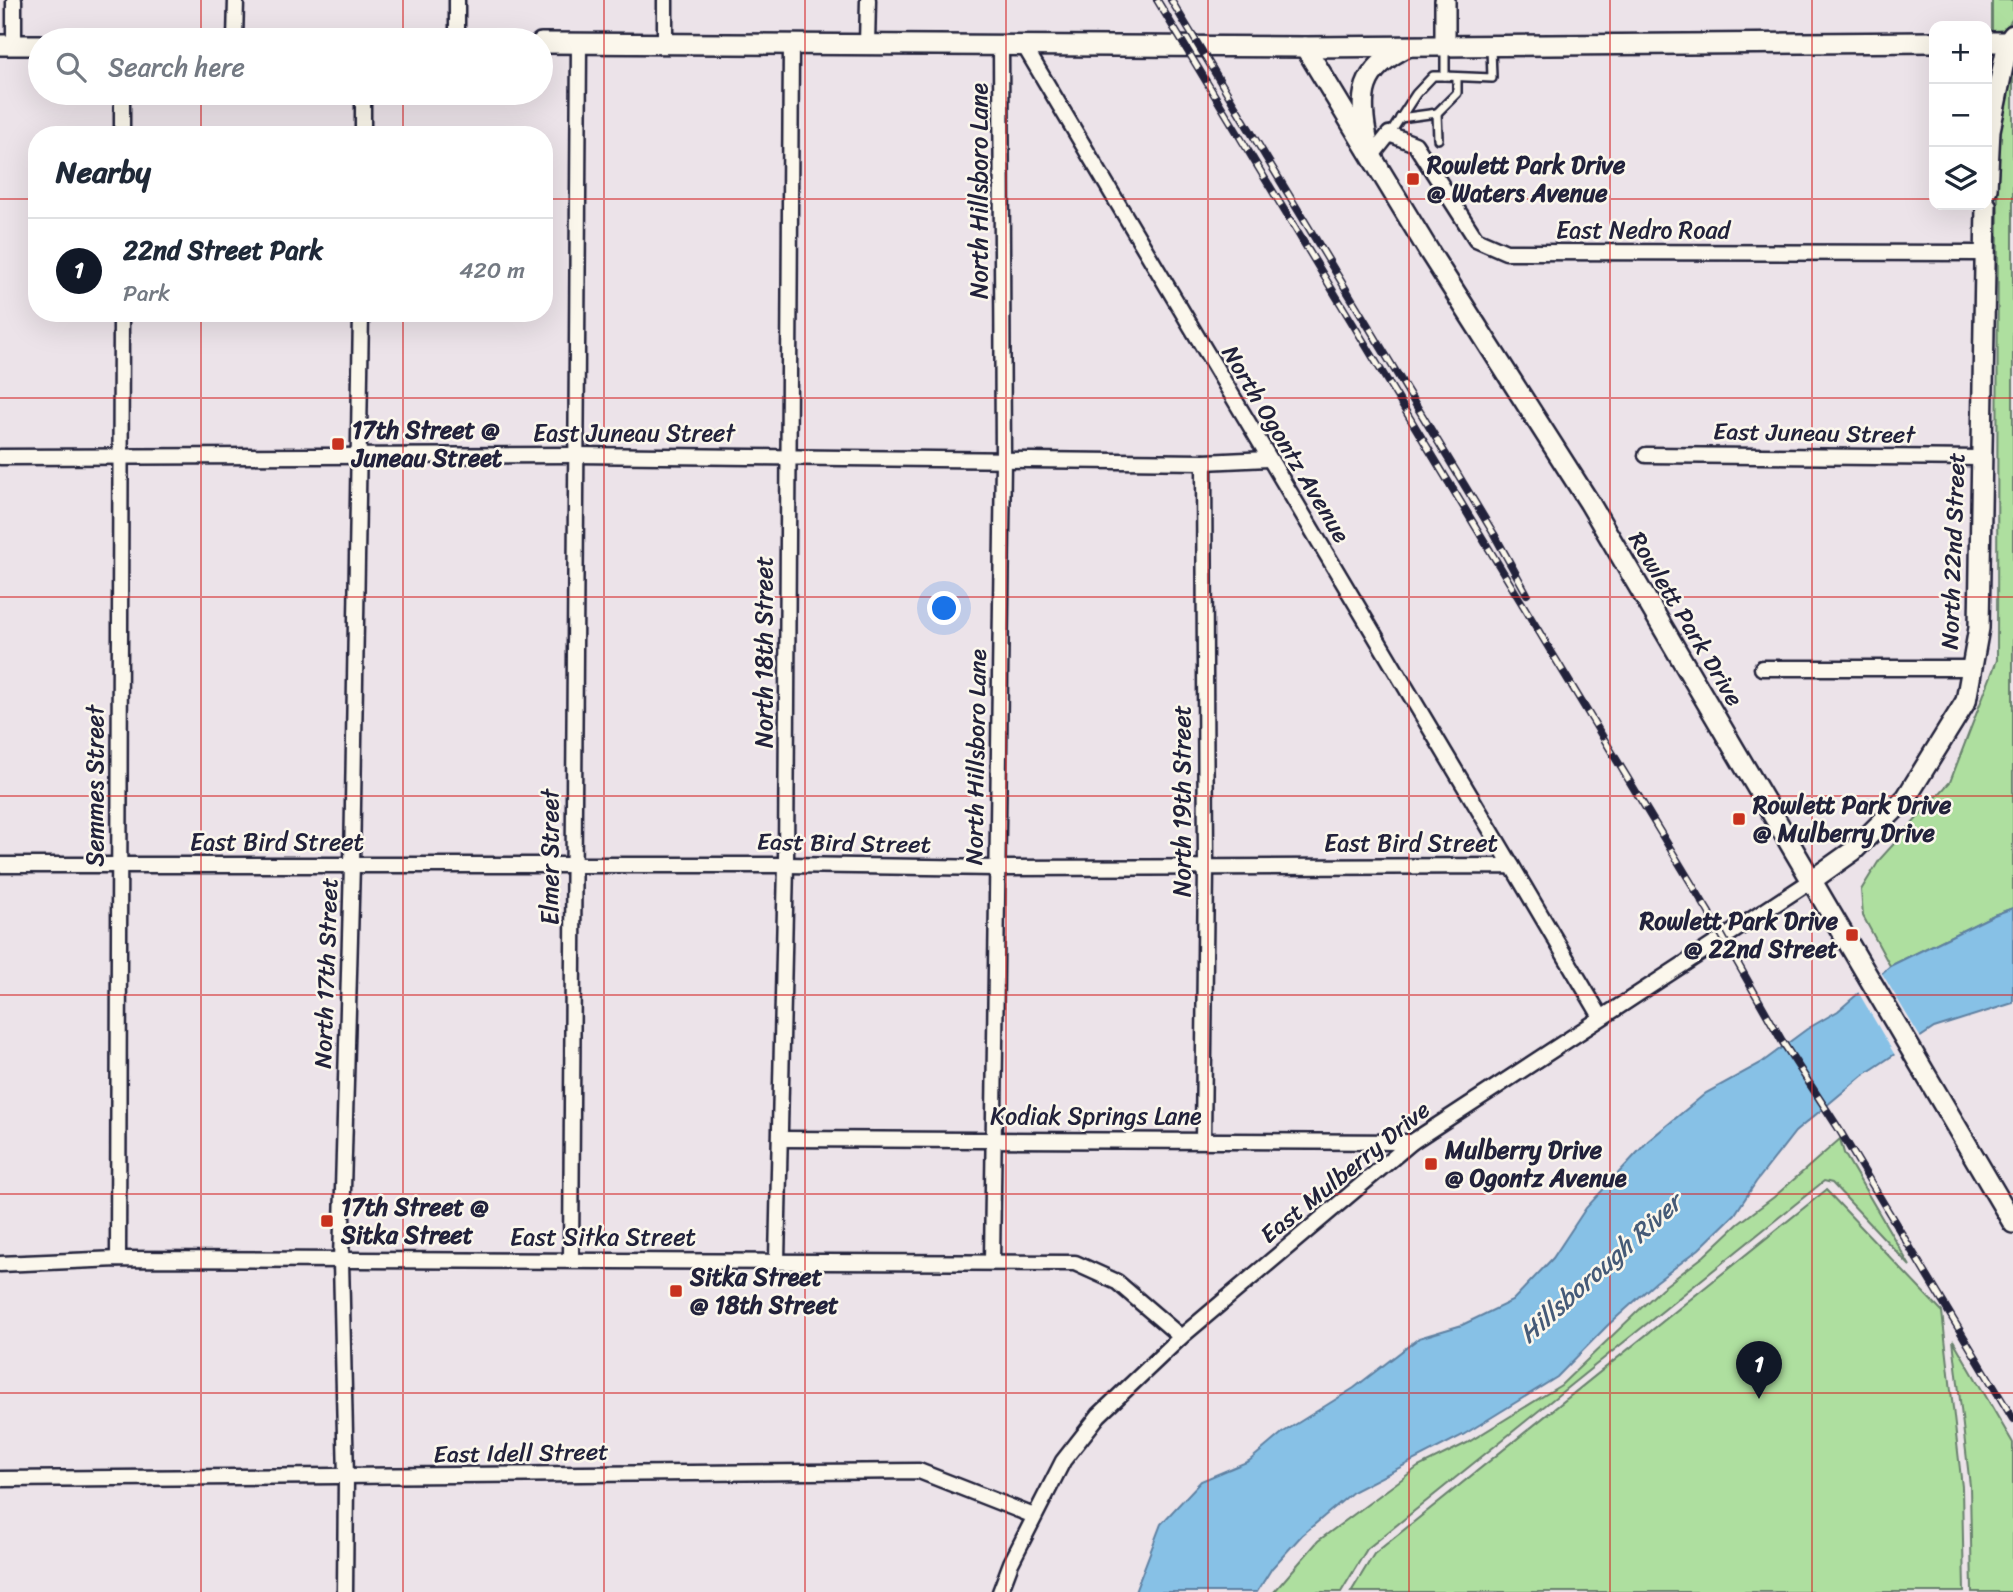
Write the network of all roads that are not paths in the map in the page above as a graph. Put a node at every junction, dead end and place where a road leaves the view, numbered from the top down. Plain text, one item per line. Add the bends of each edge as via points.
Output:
1 (14, 0) edge
2 (236, 0) edge
3 (457, 0) edge
4 (664, 0) edge
5 (868, 0) edge
6 (1444, 0) edge
7 (235, 28) edge
8 (457, 28) edge
9 (2011, 38) edge
10 (1992, 41) edge
11 (1929, 42) edge
12 (553, 43) edge
13 (579, 43) junction
14 (664, 44) junction
15 (791, 44) junction
16 (1001, 44) junction
17 (1023, 44) junction
18 (7, 45) edge
19 (28, 45) edge
20 (867, 45) junction
21 (1445, 45) junction
22 (1491, 45) junction
23 (1409, 46) junction
24 (1305, 47) junction
25 (1445, 76) junction
26 (1457, 77) junction
27 (122, 105) edge
28 (363, 105) edge
29 (1437, 113) junction
30 (1400, 118) junction
31 (122, 126) edge
32 (363, 126) edge
33 (1389, 134) junction
34 (1438, 139) dead end
35 (1989, 147) edge
36 (1371, 158) junction
37 (1986, 210) edge
38 (1983, 253) junction
39 (121, 322) edge
40 (361, 322) edge
41 (576, 454) junction
42 (1646, 454) dead end
43 (360, 456) junction
44 (0, 457) edge
45 (120, 457) junction
46 (788, 457) junction
47 (1982, 458) junction
48 (1269, 459) junction
49 (1003, 460) junction
50 (1204, 462) junction
51 (1762, 668) dead end
52 (1973, 668) junction
53 (572, 864) junction
54 (786, 864) junction
55 (0, 865) edge
56 (118, 865) junction
57 (352, 865) junction
58 (1512, 866) junction
59 (1206, 867) junction
60 (998, 868) junction
61 (1812, 880) junction
62 (1601, 1017) junction
63 (780, 1139) junction
64 (995, 1139) junction
65 (1203, 1140) junction
66 (1412, 1142) junction
67 (2013, 1223) edge
68 (118, 1259) junction
69 (571, 1259) junction
70 (777, 1260) junction
71 (341, 1261) junction
72 (992, 1261) junction
73 (0, 1264) edge
74 (1181, 1337) junction
75 (346, 1478) junction
76 (0, 1479) edge
77 (1034, 1516) junction
78 (345, 1592) edge
79 (1000, 1592) edge

1 - 18 street
2 - 7 street
3 - 8 street
4 - 14 street
5 - 20 street
6 - 21 street
9 - 10 street
9 - 35 street
11 - 22 street
12 - 13 street
13 - 14 street
13 - 41 street, Elmer Street
14 - 15 street
15 - 20 street
15 - 46 street, North 18th Street
16 - 17 street
16 - 20 street
16 - 49 street, North Hillsboro Lane
17 - 24 street
17 - 48 street, North Ogontz Avenue
18 - 19 street
21 - 22 street
21 - 23 street
21 - 25 lane
22 - 26 lane via 1492,78
23 - 24 street
23 - 36 street via 1387,56 1368,79 1363,120
24 - 36 street, Rowlett Park Drive
25 - 26 lane
25 - 30 lane via 1433,76
26 - 29 lane via 1457,93
27 - 31 street
28 - 32 street
29 - 30 lane
29 - 34 lane
30 - 33 lane
33 - 36 street
33 - 38 street, East Nedro Road via 1415,144 1476,239 1506,252
36 - 61 street, Rowlett Park Drive via 1589,502
37 - 38 street, North 22nd Street
38 - 47 street, North 22nd Street
39 - 45 street, Semmes Street
40 - 43 street, North 17th Street
41 - 43 street, East Juneau Street
41 - 46 street, East Juneau Street
41 - 53 street, Elmer Street
42 - 47 street, East Juneau Street
43 - 45 street, East Juneau Street
43 - 57 street, North 17th Street
44 - 45 street, East Juneau Street
45 - 56 street, Semmes Street
46 - 49 street, East Juneau Street
46 - 54 street, North 18th Street
47 - 52 street, North 22nd Street via 1979,628
48 - 50 street, East Juneau Street
48 - 58 street, North Ogontz Avenue
49 - 50 street, East Juneau Street
49 - 60 street, North Hillsboro Lane
50 - 59 street, North 19th Street
51 - 52 street
52 - 61 street, North 22nd Street via 1966,701 1906,798 1853,851
53 - 54 street, East Bird Street
53 - 57 street, East Bird Street
53 - 69 street, Elmer Street
54 - 60 street, East Bird Street
54 - 63 street, North 18th Street
55 - 56 street, East Bird Street
56 - 57 street, East Bird Street
56 - 68 street, Semmes Street
57 - 71 street, North 17th Street
58 - 59 street, East Bird Street
58 - 62 street, East Bird Street
59 - 60 street, East Bird Street
59 - 65 street, North 19th Street
60 - 64 street, North Hillsboro Lane
61 - 62 street, East Mulberry Drive
61 - 67 street, Rowlett Park Drive
62 - 66 street, East Mulberry Drive
63 - 64 street, Kodiak Springs Lane
63 - 70 street, North 18th Street
64 - 65 street, Kodiak Springs Lane
64 - 72 street, North Hillsboro Lane
65 - 66 street, Kodiak Springs Lane
66 - 74 street, East Mulberry Drive
68 - 71 street, East Sitka Street
68 - 73 street, East Sitka Street
69 - 70 street, East Sitka Street
69 - 71 street, East Sitka Street
70 - 72 street, East Sitka Street
71 - 75 street, North 17th Street
72 - 74 street, East Sitka Street via 1075,1263 1117,1282
74 - 77 street, East Mulberry Drive via 1099,1415 1063,1461
75 - 76 street, East Idell Street
75 - 77 street, East Idell Street via 919,1471
75 - 78 street, North 17th Street
77 - 79 street, East Mulberry Drive

